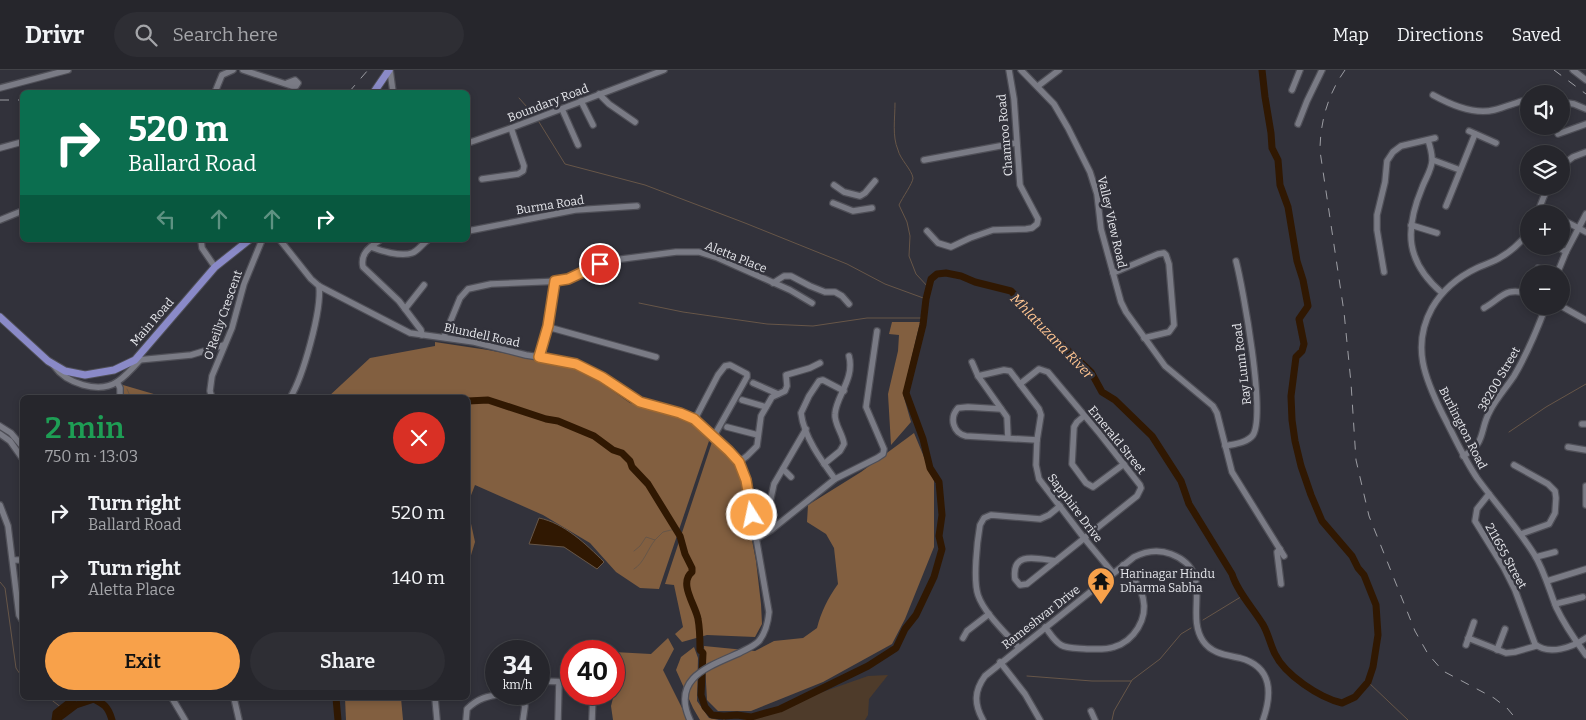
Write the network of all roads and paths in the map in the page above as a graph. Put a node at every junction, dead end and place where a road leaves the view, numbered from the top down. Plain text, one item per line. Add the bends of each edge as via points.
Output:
1 (68, 70) edge
2 (233, 70) edge
3 (243, 70) edge
4 (389, 70) edge
5 (664, 70) edge
6 (1008, 70) edge
7 (1021, 70) edge
8 (1059, 70) edge
9 (1300, 70) edge
10 (1322, 70) edge
11 (1574, 70) edge
12 (1586, 80) edge
13 (287, 83) dead end
14 (1038, 86) junction
15 (0, 88) edge
16 (216, 90) edge
17 (375, 90) edge
18 (393, 90) edge
19 (1292, 90) dead end
20 (599, 94) junction
21 (1433, 96) dead end
22 (581, 101) junction
23 (1520, 102) edge
24 (1570, 103) edge
25 (563, 108) junction
26 (1586, 109) edge
27 (634, 122) dead end
28 (1298, 124) dead end
29 (1586, 124) edge
30 (593, 125) dead end
31 (511, 128) junction
32 (1570, 130) edge
33 (1435, 138) dead end
34 (1428, 140) junction
35 (470, 142) edge
36 (20, 143) edge
37 (579, 143) dead end
38 (1016, 143) junction
39 (1496, 143) dead end
40 (0, 148) edge
41 (1586, 152) edge
42 (1570, 159) edge
43 (924, 160) dead end
44 (1433, 160) junction
45 (1460, 170) junction
46 (482, 179) dead end
47 (875, 180) dead end
48 (834, 186) dead end
49 (833, 203) dead end
50 (637, 206) dead end
51 (1446, 206) dead end
52 (872, 208) dead end
53 (20, 212) edge
54 (1586, 214) edge
55 (0, 220) edge
56 (1570, 224) edge
57 (1410, 225) junction
58 (1579, 228) junction
59 (470, 231) edge
60 (927, 231) dead end
61 (1586, 232) edge
62 (1437, 233) dead end
63 (201, 242) edge
64 (247, 242) edge
65 (261, 242) edge
66 (282, 242) edge
67 (377, 242) edge
68 (426, 242) edge
69 (1520, 242) edge
70 (1570, 245) edge
71 (371, 247) junction
72 (1236, 261) dead end
73 (215, 268) junction
74 (1384, 272) dead end
75 (1113, 273) junction
76 (555, 281) junction
77 (773, 283) junction
78 (424, 285) dead end
79 (319, 286) junction
80 (1520, 292) edge
81 (1442, 293) junction
82 (812, 303) dead end
83 (849, 304) dead end
84 (1484, 308) dead end
85 (405, 309) junction
86 (1570, 311) edge
87 (1543, 315) edge
88 (0, 317) edge
89 (1586, 320) edge
90 (548, 326) junction
91 (878, 331) dead end
92 (422, 335) junction
93 (444, 337) junction
94 (1144, 338) junction
95 (224, 345) junction
96 (848, 356) dead end
97 (539, 357) junction
98 (656, 357) dead end
99 (138, 360) junction
100 (972, 362) dead end
101 (820, 363) dead end
102 (54, 365) junction
103 (978, 376) junction
104 (117, 382) junction
105 (753, 383) dead end
106 (1020, 384) junction
107 (844, 391) junction
108 (778, 394) junction
109 (120, 395) edge
110 (211, 395) edge
111 (292, 395) edge
112 (742, 400) dead end
113 (766, 407) junction
114 (1002, 409) junction
115 (1084, 416) junction
116 (694, 419) junction
117 (0, 426) edge
118 (727, 427) dead end
119 (806, 430) junction
120 (0, 434) edge
121 (758, 435) junction
122 (714, 436) junction
123 (1008, 438) junction
124 (1037, 440) junction
125 (20, 443) edge
126 (1225, 446) junction
127 (1568, 447) dead end
128 (1586, 450) edge
129 (20, 455) edge
130 (1464, 456) junction
131 (739, 462) junction
132 (824, 464) junction
133 (1124, 464) junction
134 (1514, 465) dead end
135 (783, 469) junction
136 (792, 478) dead end
137 (835, 479) junction
138 (1586, 486) edge
139 (1489, 494) junction
140 (0, 505) edge
141 (1060, 506) junction
142 (1586, 506) edge
143 (752, 515) junction
144 (1521, 534) junction
145 (1084, 538) junction
146 (756, 539) junction
147 (1280, 549) junction
148 (1555, 552) dead end
149 (1284, 556) dead end
150 (1536, 557) junction
151 (13, 560) junction
152 (20, 561) edge
153 (1056, 561) junction
154 (1123, 565) junction
155 (1586, 569) edge
156 (1113, 573) junction
157 (1547, 581) junction
158 (1281, 584) dead end
159 (1583, 596) dead end
160 (1555, 604) junction
161 (20, 610) edge
162 (989, 614) junction
163 (1474, 622) dead end
164 (1045, 627) junction
165 (1504, 629) dead end
166 (963, 638) dead end
167 (1468, 638) junction
168 (1586, 638) edge
169 (1578, 644) junction
170 (1466, 645) dead end
171 (1536, 646) junction
172 (1019, 648) junction
173 (1497, 650) junction
174 (1586, 655) edge
175 (1000, 662) junction
176 (550, 681) edge
177 (560, 682) joint
178 (485, 697) edge
179 (173, 700) edge
180 (234, 700) edge
181 (435, 700) edge
182 (524, 705) edge
183 (593, 705) edge
184 (1091, 711) dead end
185 (185, 720) edge
186 (239, 720) edge
187 (437, 720) edge
188 (466, 720) edge
189 (523, 720) edge
190 (558, 720) edge
191 (592, 720) edge
192 (690, 720) edge
193 (983, 720) edge
194 (1040, 720) edge
195 (1095, 720) edge
196 (1263, 720) edge

1 - 15 street
2 - 16 street via 222,75
3 - 13 street
4 - 17 main road
4 - 18 street
5 - 20 street, Boundary Road
6 - 38 street, Chamroo Road via 1014,99
7 - 14 street, Valley View Road
8 - 14 street
9 - 19 street
10 - 28 street
11 - 12 street
14 - 75 street, Valley View Road via 1061,116 1095,184 1101,229
20 - 22 street, Boundary Road
20 - 27 street
21 - 23 street via 1457,106 1484,111
22 - 25 street, Boundary Road
22 - 30 street
24 - 26 street
25 - 31 street, Boundary Road
25 - 37 street
29 - 32 street
31 - 35 street, Boundary Road
31 - 46 street via 523,171
33 - 34 street
34 - 44 street
34 - 74 street via 1401,146 1387,161 1377,215
36 - 40 street
38 - 43 street
38 - 60 street, Chamroo Road via 1020,186 1038,219 1037,224 1026,229 993,230 950,247 938,243
39 - 45 street via 1472,133
41 - 42 street
44 - 45 street
44 - 57 street via 1413,209
45 - 51 street
47 - 48 street via 860,196
49 - 52 street via 853,211
50 - 59 street, Burma Road via 575,210
53 - 55 street
54 - 58 street
56 - 58 street
57 - 62 street
57 - 81 street via 1411,247 1416,262
58 - 61 street
58 - 70 street
63 - 73 street
64 - 73 main road, Main Road
65 - 95 street, O'Reilly Crescent
66 - 79 street, Blundell Road
67 - 71 street
68 - 71 street via 406,254
69 - 81 street, Burlington Road via 1511,251 1467,273
71 - 85 street via 362,257 363,267
72 - 126 street, Ray Lunn Road via 1246,312 1258,414 1250,438
73 - 99 main road, Main Road
75 - 94 street, Valley View Road via 1123,308
75 - 94 street via 1158,254 1166,255 1170,264 1174,325 1169,332
76 - 77 street, Aletta Place via 617,259 693,251 718,258
76 - 90 street
76 - 93 street, Aletta Place via 491,284 468,289 460,298
77 - 82 street, Aletta Place
77 - 83 street via 784,276 791,276 825,292 835,292
78 - 85 street
79 - 92 street, Blundell Road via 410,333
79 - 111 street via 317,317
80 - 84 street via 1500,295
81 - 130 street, Burlington Road via 1426,323 1422,362 1434,397
85 - 92 street
86 - 89 street
87 - 130 street, 38200 Street via 1520,364 1490,411 1481,439
88 - 102 main road, Main Road
90 - 97 street
90 - 98 street
91 - 137 street via 866,408 884,449 883,454
92 - 93 street, Blundell Road
93 - 97 street, Blundell Road
94 - 126 street, Valley View Road via 1166,366 1213,406
95 - 99 street via 191,355
95 - 110 street, O'Reilly Crescent via 212,376
96 - 107 street
97 - 116 street, Blundell Road via 576,364 640,402
99 - 102 main road, Main Road via 95,375 75,374
99 - 104 street, Main Road
100 - 103 street
101 - 108 street via 787,374 786,389
102 - 104 street, Main Road via 65,377 80,383 103,386
103 - 106 street, Sapphire Drive via 1007,371
103 - 114 street
104 - 109 street
105 - 108 street
106 - 115 street, Emerald Street via 1039,369 1045,370
106 - 124 street, Sapphire Drive via 1040,411
107 - 119 street via 824,380 819,381 802,410
107 - 132 street via 835,415 844,444
108 - 113 street
112 - 113 street
113 - 121 street
114 - 123 street via 1007,419
114 - 123 street via 960,407 954,412 955,430 966,436
115 - 133 street, Emerald Street
115 - 133 street via 1073,431 1072,460 1086,483 1093,487
116 - 122 street, Blundell Road
116 - 122 street via 725,366 730,365 747,374
117 - 125 street via 12,433
118 - 121 street
119 - 132 street
119 - 135 street
120 - 129 street
121 - 131 street via 757,446
122 - 131 street, Blundell Road
123 - 124 street
124 - 141 street, Sapphire Drive via 1039,479
126 - 147 street, Valley View Road via 1232,472
127 - 128 street
130 - 139 street, Burlington Road
131 - 143 street, Blundell Road via 746,480
132 - 137 street
133 - 145 street, Emerald Street via 1140,485 1139,494
134 - 144 street via 1548,484 1555,491 1556,498 1551,522
135 - 136 street
135 - 143 street via 772,490 769,507
137 - 146 street
138 - 142 street
139 - 144 street, Burlington Road
139 - 171 street, 211655 Street via 1477,509 1476,522 1515,590
140 - 151 street via 8,526
141 - 145 street, Sapphire Drive
141 - 162 street via 1040,519 991,515 982,521 977,589
143 - 146 street, Blundell Road
144 - 150 street, Burlington Road
145 - 153 street, Emerald Street
145 - 156 street, Sapphire Drive
146 - 192 street, Blundell Road via 769,612 764,633 751,647 696,674 687,688 685,704
147 - 149 street, Valley View Road
147 - 158 street via 1276,552
148 - 150 street
150 - 157 street, Burlington Road
151 - 152 street
151 - 161 street
153 - 153 street, Emerald Street via 1025,585 1015,579 1015,567 1021,560
154 - 156 street, Rameshvar Drive
154 - 164 street via 1138,585 1144,604 1139,627 1127,641 1104,649 1066,647 1059,644
154 - 196 street, Rameshvar Drive via 1140,554 1152,551 1168,552 1184,561 1198,586 1197,624 1203,641 1217,653 1252,662 1266,679 1269,699
155 - 157 street
156 - 164 street, Rameshvar Drive
157 - 160 street, Burlington Road
159 - 160 street
160 - 169 street, Burlington Road
162 - 166 street
162 - 172 street
163 - 167 street
164 - 172 street, Rameshvar Drive
165 - 173 street
167 - 170 street
167 - 173 street
168 - 169 street
169 - 171 street via 1555,650
169 - 174 street, Burlington Road
171 - 173 street via 1506,654
172 - 175 street, Rameshvar Drive
175 - 193 street, Rameshvar Drive via 977,688 976,705
175 - 194 street
176 - 177 street
177 - 190 street
178 - 188 street via 467,710
179 - 185 street
180 - 186 street
181 - 187 street
182 - 189 street
183 - 191 street
184 - 195 street

